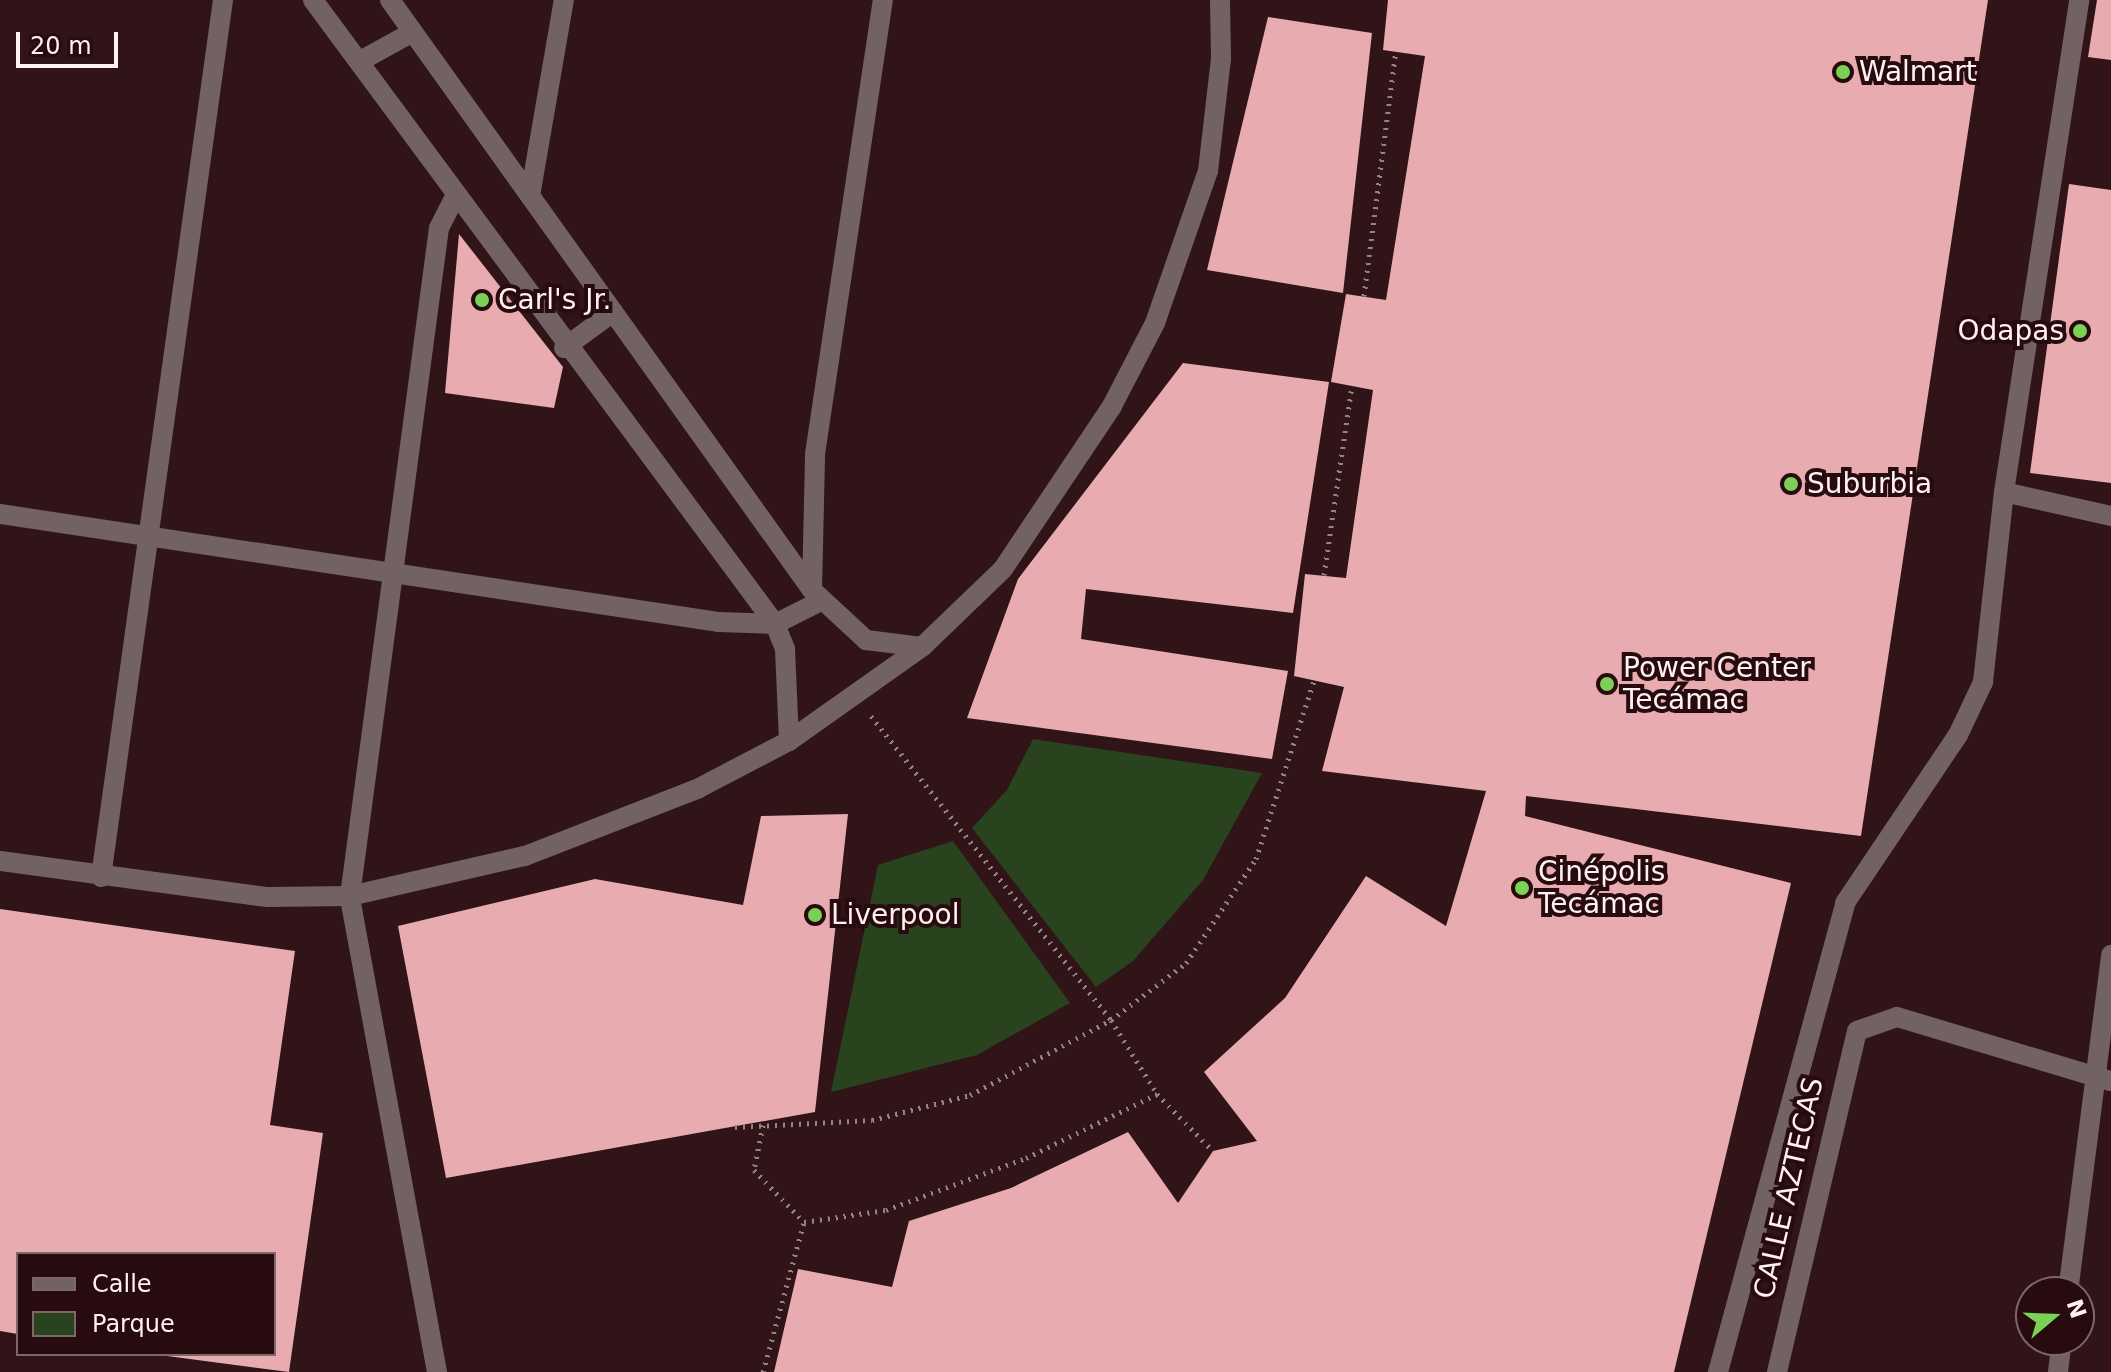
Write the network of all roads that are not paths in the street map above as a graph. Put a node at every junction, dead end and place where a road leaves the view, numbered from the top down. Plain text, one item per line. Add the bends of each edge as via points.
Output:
1 (223, 0) edge
2 (313, 0) edge
3 (390, 0) edge
4 (564, 0) edge
5 (883, 0) edge
6 (1220, 0) edge
7 (2079, 0) edge
8 (413, 32) junction
9 (362, 60) junction
10 (530, 196) junction
11 (454, 199) junction
12 (613, 312) junction
13 (564, 348) junction
14 (2004, 492) junction
15 (0, 514) edge
16 (2111, 516) edge
17 (144, 532) junction
18 (390, 569) junction
19 (816, 595) junction
20 (775, 624) junction
21 (922, 647) junction
22 (789, 741) junction
23 (0, 861) edge
24 (101, 877) junction
25 (350, 896) junction
26 (2111, 955) edge
27 (2103, 1078) edge
28 (2071, 1276) edge
29 (437, 1372) edge
30 (1718, 1372) edge
31 (1777, 1372) edge

1 - 17 street
2 - 9 street
3 - 8 street
4 - 10 street
5 - 19 street via 815,454
6 - 21 street via 1221,58 1208,171 1155,323 1112,406 1003,569
7 - 14 street
8 - 9 street
8 - 10 street
9 - 11 street
10 - 12 street
11 - 13 street
11 - 18 street via 439,228
12 - 13 street
12 - 19 street
13 - 20 street
14 - 16 street
14 - 30 street via 1983,682 1958,735 1845,903
15 - 17 street
17 - 18 street
17 - 24 street
18 - 20 street
18 - 25 street
19 - 20 street
19 - 21 street via 866,640
20 - 22 street via 785,649
21 - 22 street
22 - 25 street via 699,788 525,856
23 - 24 street
24 - 25 street via 268,897
25 - 29 street
26 - 27 street
27 - 28 street
27 - 31 street, CALLE AZTECAS via 1897,1017 1868,1022 1851,1042

